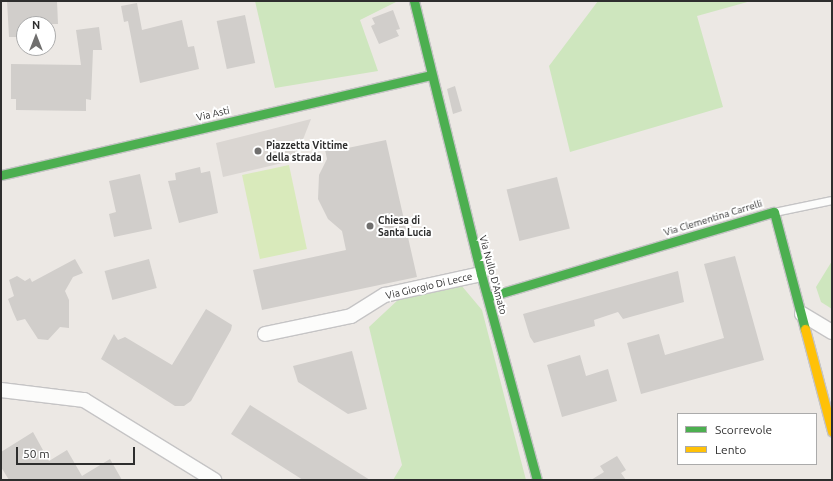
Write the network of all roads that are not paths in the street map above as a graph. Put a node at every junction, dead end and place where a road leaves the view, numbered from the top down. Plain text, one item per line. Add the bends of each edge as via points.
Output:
1 (414, 1) edge
2 (430, 75) junction
3 (1, 175) edge
4 (832, 200) edge
5 (774, 212) junction
6 (481, 274) junction
7 (488, 297) junction
8 (802, 314) junction
9 (832, 332) edge
10 (264, 334) dead end
11 (1, 390) edge
12 (832, 431) edge
13 (195, 475) edge
14 (214, 480) edge
15 (537, 480) edge

1 - 2 street, Via Nullo D'Amato
2 - 3 street, Via Asti
2 - 6 street, Via Nullo D'Amato
4 - 5 lane
5 - 7 street, Via Clementina Carrelli
5 - 8 street, Via Clementina Carrelli
6 - 7 street, Via Nullo D'Amato
6 - 10 street, Via Giorgio Di Lecce via 385,296 351,316
7 - 15 street, Via Nullo D'Amato
8 - 9 street
8 - 12 street, Via Clementina Carrelli
11 - 13 street via 84,400
13 - 14 street

